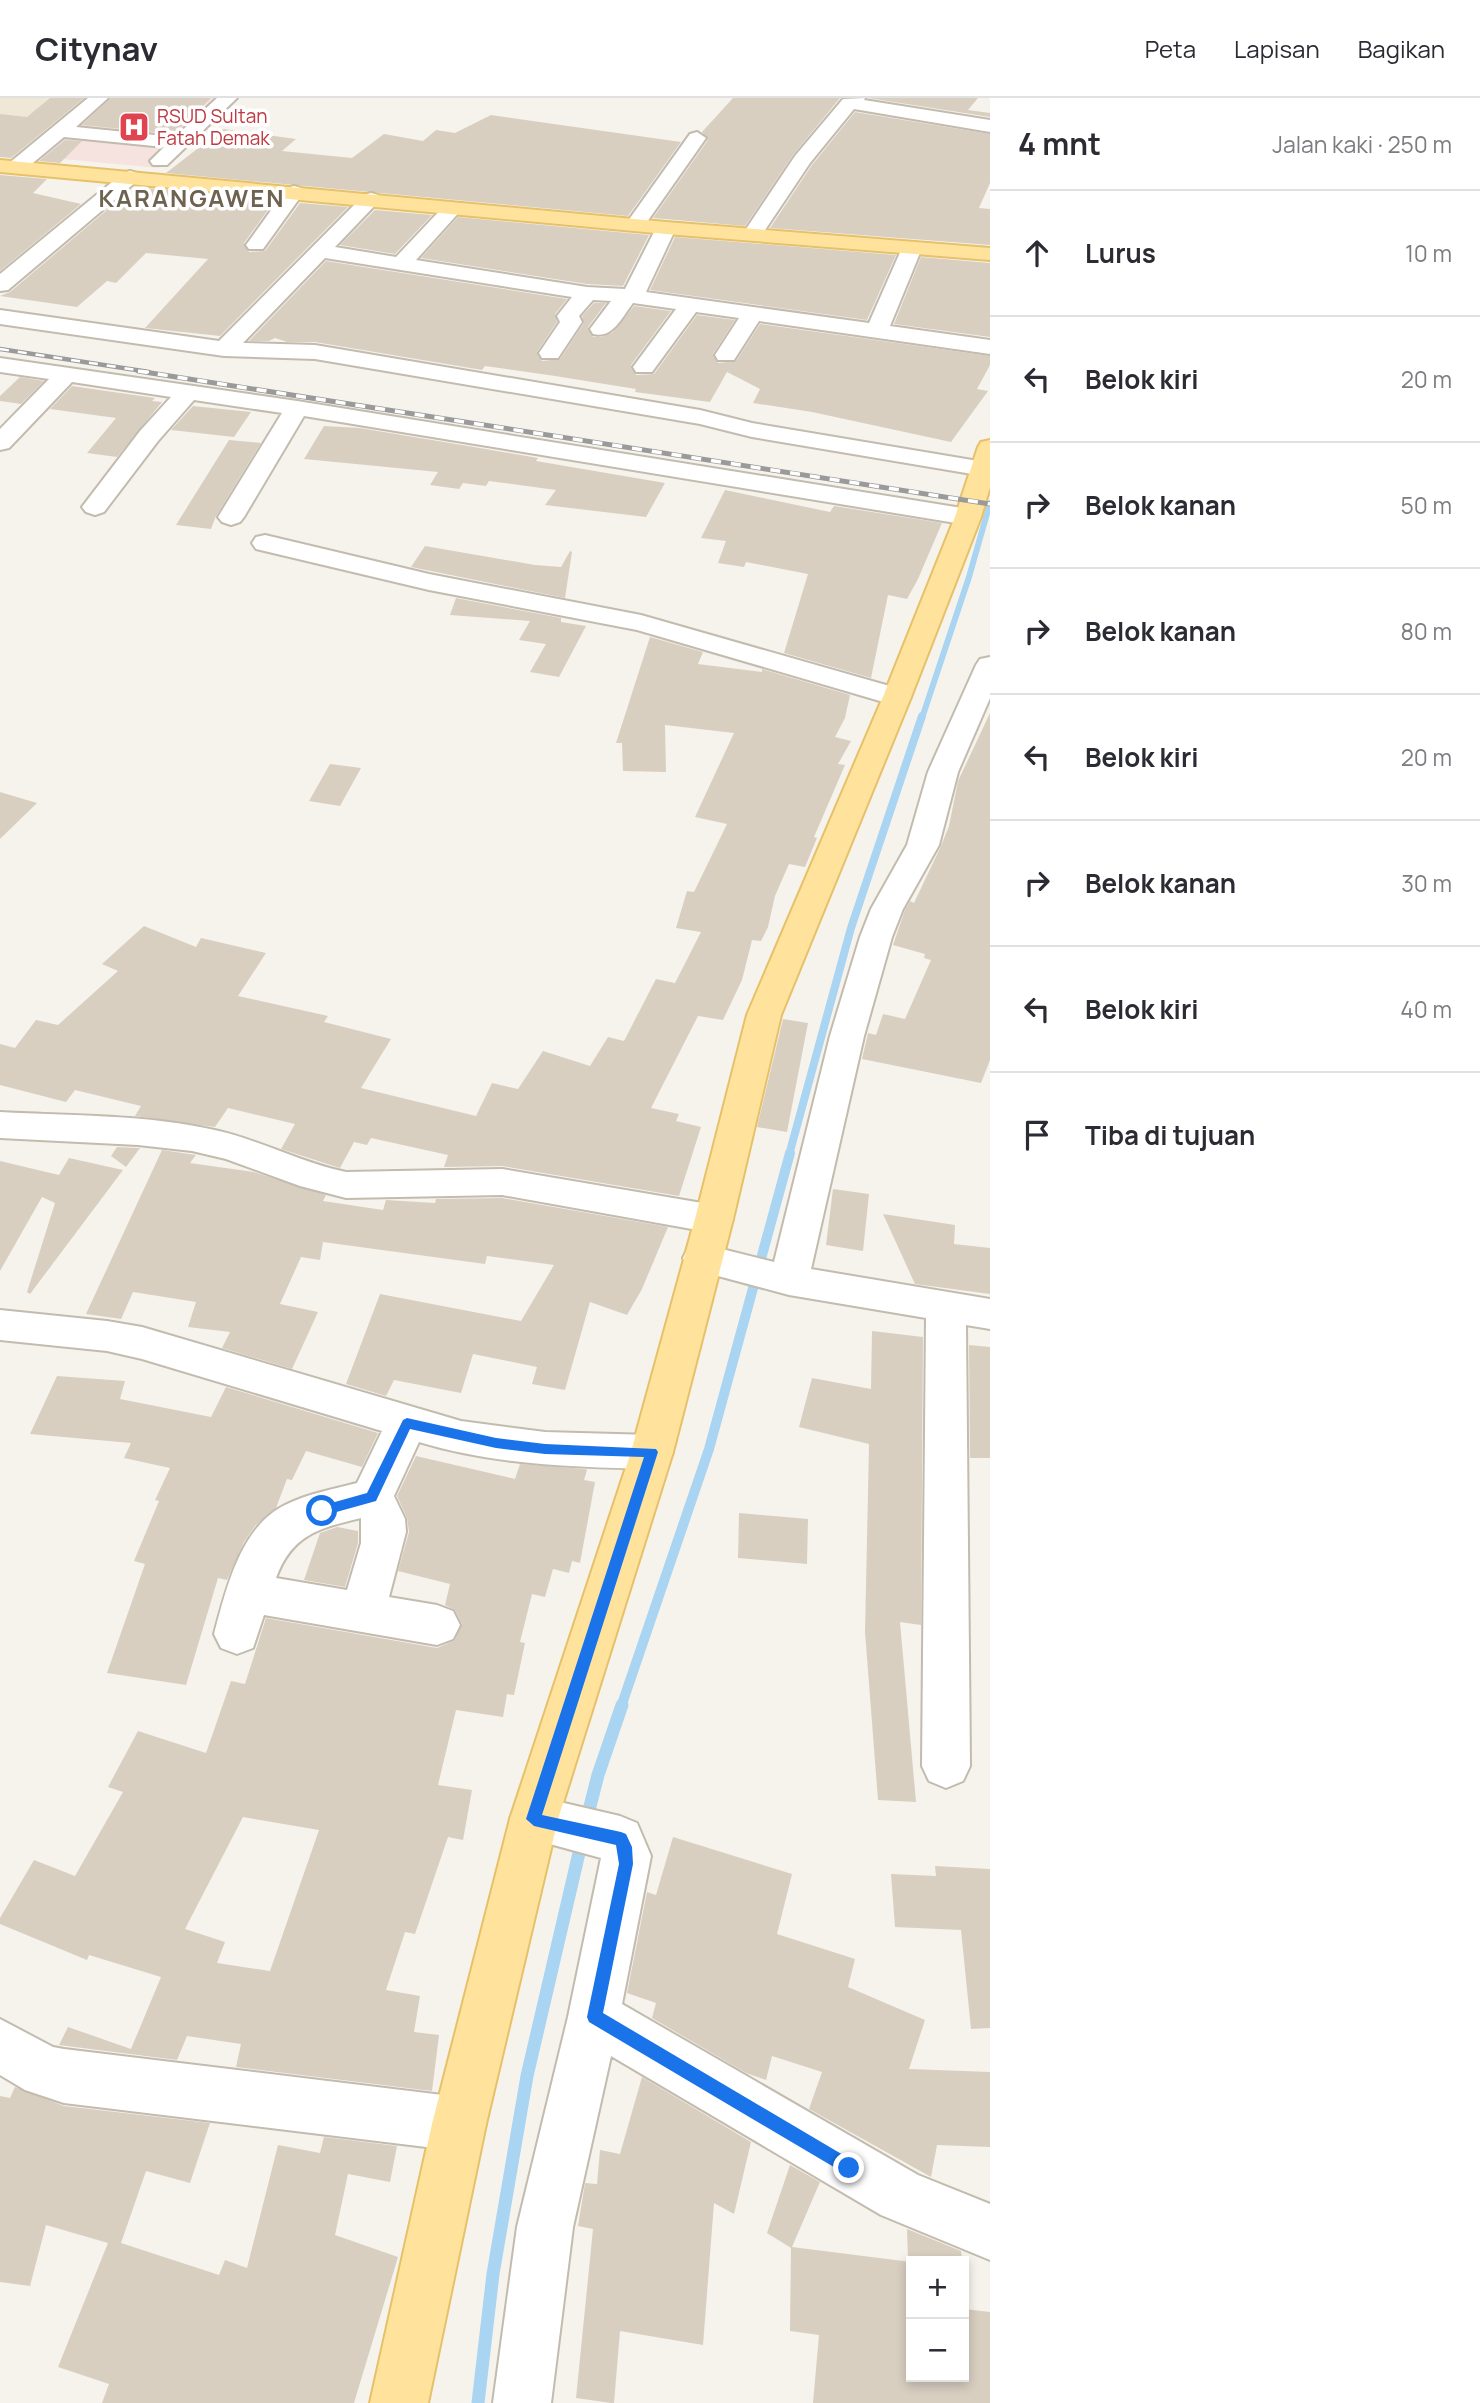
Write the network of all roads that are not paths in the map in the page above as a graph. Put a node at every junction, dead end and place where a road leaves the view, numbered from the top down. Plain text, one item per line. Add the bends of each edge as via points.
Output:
1 (99, 98) edge
2 (228, 98) edge
3 (852, 100) edge
4 (990, 126) edge
5 (60, 131) junction
6 (697, 138) dead end
7 (178, 143) junction
8 (7, 167) edge
9 (136, 178) junction
10 (294, 192) junction
11 (371, 199) junction
12 (453, 208) junction
13 (635, 225) junction
14 (666, 228) junction
15 (752, 235) junction
16 (256, 245) dead end
17 (912, 248) junction
18 (319, 251) junction
19 (990, 254) edge
20 (402, 263) junction
21 (4, 278) edge
22 (587, 293) junction
23 (630, 296) junction
24 (691, 304) junction
25 (753, 314) junction
26 (0, 317) edge
27 (601, 329) dead end
28 (877, 330) junction
29 (990, 347) edge
30 (223, 349) junction
31 (550, 353) dead end
32 (726, 355) dead end
33 (0, 365) edge
34 (644, 367) dead end
35 (66, 375) junction
36 (188, 392) junction
37 (297, 408) junction
38 (0, 443) edge
39 (987, 458) edge
40 (95, 507) dead end
41 (978, 515) edge
42 (231, 517) dead end
43 (265, 543) dead end
44 (990, 665) edge
45 (897, 697) junction
46 (0, 1125) edge
47 (715, 1219) junction
48 (717, 1262) junction
49 (782, 1278) junction
50 (946, 1306) junction
51 (990, 1314) edge
52 (0, 1325) edge
53 (407, 1423) junction
54 (652, 1452) junction
55 (372, 1497) junction
56 (362, 1613) junction
57 (437, 1625) dead end
58 (946, 1766) dead end
59 (546, 1822) junction
60 (594, 2017) junction
61 (0, 2045) edge
62 (459, 2124) junction
63 (990, 2232) edge
64 (408, 2400) edge
65 (522, 2403) edge

1 - 5 street
2 - 7 street
3 - 4 street
3 - 15 street via 802,160
5 - 7 street
5 - 8 street
6 - 13 street
7 - 9 street
8 - 9 main road
9 - 10 main road
9 - 21 street
10 - 11 main road
10 - 16 street
11 - 12 main road
11 - 18 street
12 - 13 main road
12 - 20 street
13 - 14 main road
14 - 15 main road
14 - 23 street
15 - 17 main road
17 - 19 main road
17 - 28 street
18 - 20 street
18 - 30 street
20 - 22 street
22 - 23 street
22 - 31 street via 568,316 571,322
23 - 24 street
23 - 27 street
24 - 25 street
24 - 34 street
25 - 28 street
25 - 32 street
26 - 30 street
28 - 29 street
30 - 39 street via 304,351 701,417 752,430
33 - 35 street
35 - 36 street
35 - 38 street
36 - 37 street
36 - 40 street
37 - 41 street
37 - 42 street
39 - 41 main road
41 - 45 main road
43 - 45 street via 429,582 641,622
44 - 49 street via 943,772 923,845 876,937
45 - 47 main road via 764,1015
46 - 47 street via 183,1137 257,1155 338,1184 502,1182
47 - 48 main road
48 - 49 street
48 - 54 main road
49 - 50 street
50 - 51 street
50 - 58 street
52 - 53 street via 142,1343
53 - 54 street via 461,1438 521,1446
53 - 55 street
54 - 59 main road
55 - 56 street via 384,1519 384,1529
55 - 56 street via 302,1517 277,1533 265,1550 244,1614
56 - 57 street
59 - 60 street via 621,1839 625,1847 626,1864
59 - 62 main road
60 - 63 street via 900,2196
60 - 65 street via 545,2227
61 - 62 street via 44,2071 64,2076
62 - 64 main road

